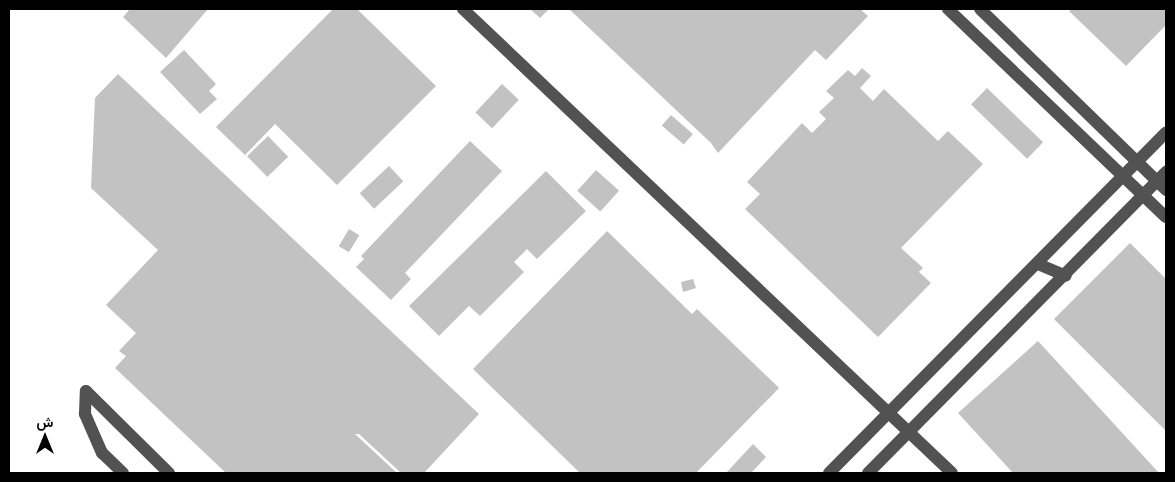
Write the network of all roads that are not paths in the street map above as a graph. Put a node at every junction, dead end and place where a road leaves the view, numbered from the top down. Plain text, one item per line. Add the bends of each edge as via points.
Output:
1 (462, 9) edge
2 (948, 9) edge
3 (980, 9) edge
4 (1166, 133) edge
5 (1137, 162) junction
6 (1166, 172) edge
7 (1122, 174) junction
8 (1157, 181) junction
9 (1166, 190) edge
10 (1143, 194) junction
11 (1166, 217) edge
12 (1038, 264) junction
13 (1066, 276) junction
14 (887, 414) junction
15 (908, 432) junction
16 (123, 473) edge
17 (170, 473) edge
18 (829, 473) edge
19 (868, 473) edge
20 (952, 473) edge

1 - 14 street
2 - 7 street
3 - 5 street
4 - 5 street
5 - 7 street
5 - 8 street
6 - 8 street
7 - 10 street
7 - 12 street
8 - 9 street
8 - 10 street
10 - 11 street
10 - 13 street
12 - 13 street
12 - 14 street
13 - 15 street
14 - 15 street
14 - 18 street
15 - 19 street
15 - 20 street
16 - 17 street via 102,453 85,414 86,391

